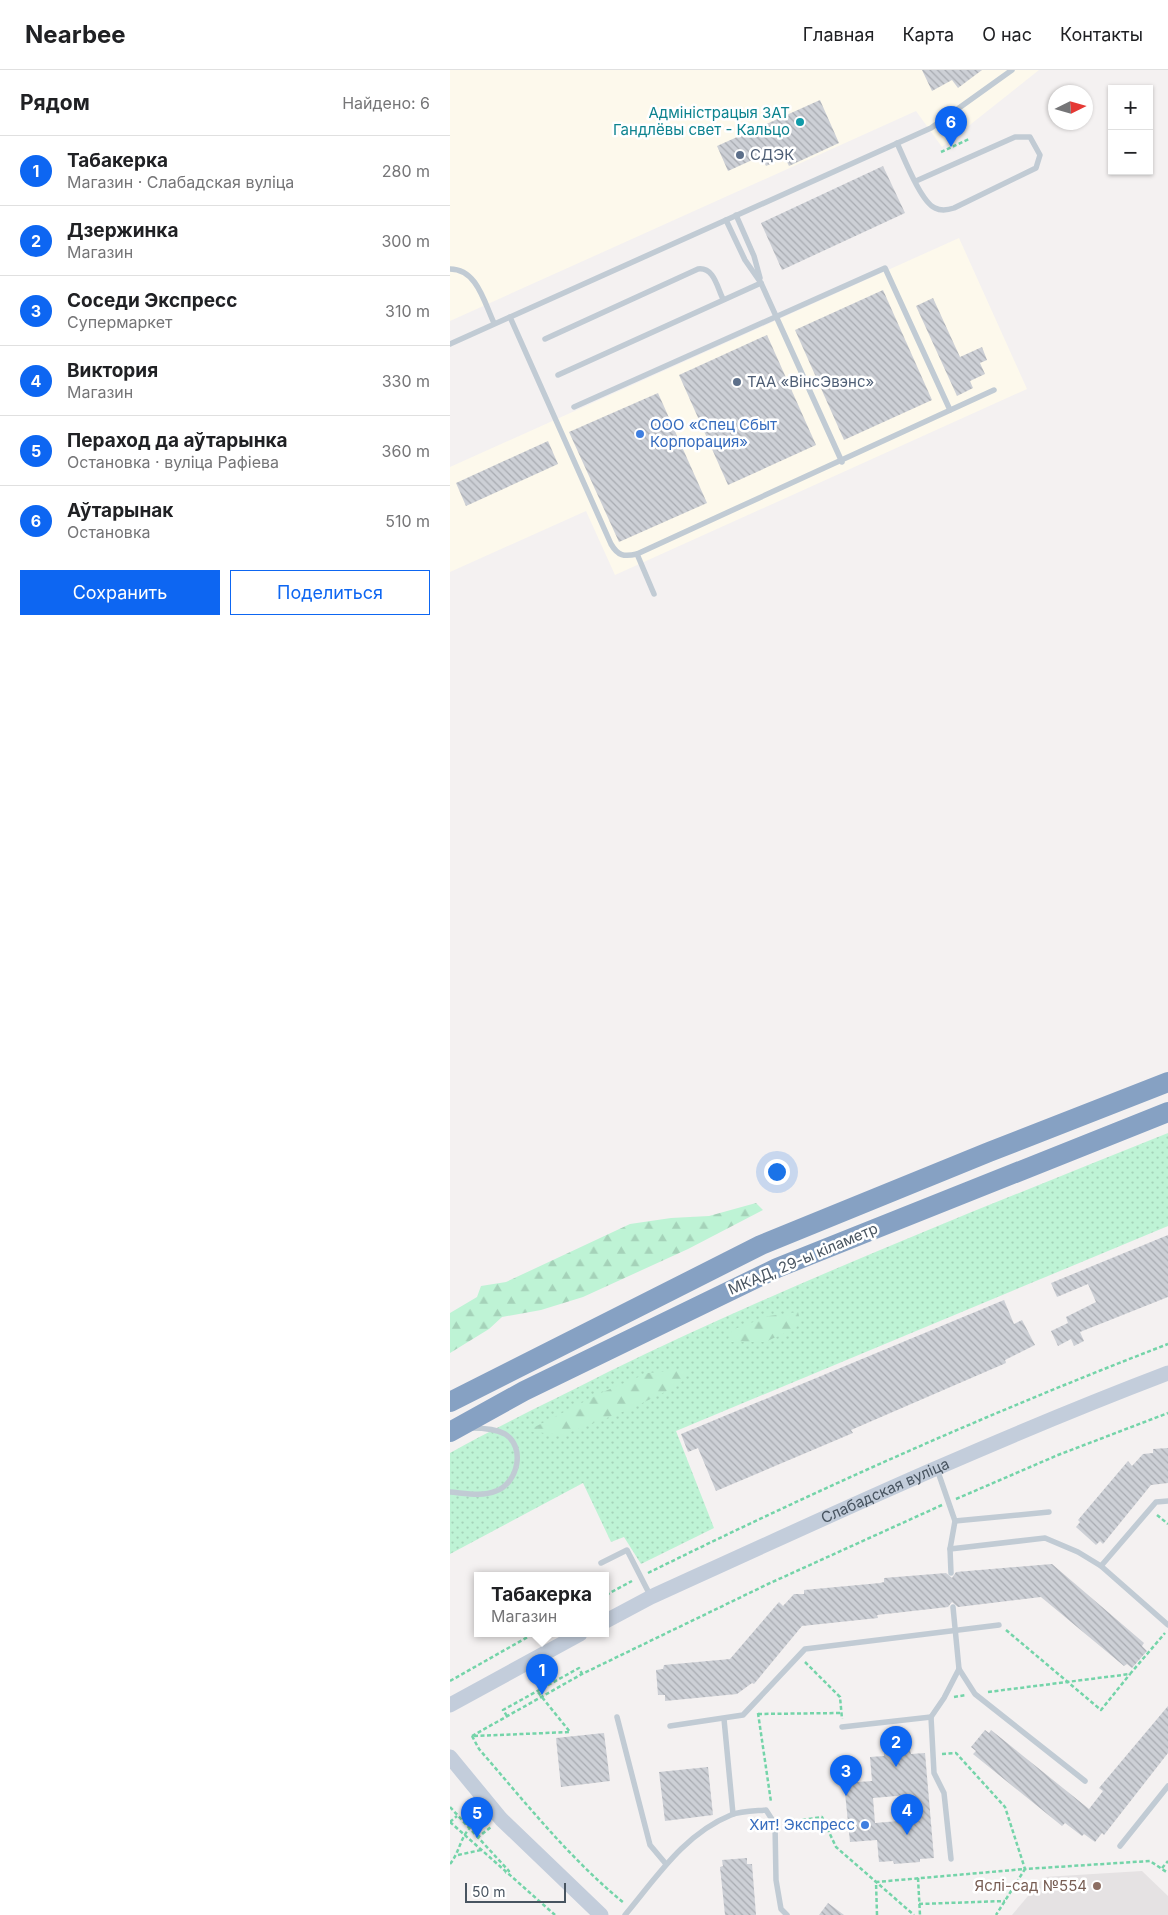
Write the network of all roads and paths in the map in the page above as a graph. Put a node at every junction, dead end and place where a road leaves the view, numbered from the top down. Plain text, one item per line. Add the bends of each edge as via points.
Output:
1 (1012, 70) edge
2 (969, 140) dead end
3 (897, 143) junction
4 (941, 152) dead end
5 (916, 180) junction
6 (736, 215) junction
7 (726, 220) junction
8 (450, 269) edge
9 (760, 283) junction
10 (723, 299) junction
11 (776, 316) junction
12 (510, 317) junction
13 (494, 323) junction
14 (544, 339) dead end
15 (450, 344) edge
16 (558, 375) dead end
17 (994, 390) dead end
18 (574, 407) dead end
19 (950, 410) junction
20 (842, 462) junction
21 (637, 554) junction
22 (654, 594) dead end
23 (1168, 1082) edge
24 (1168, 1112) edge
25 (1168, 1344) edge
26 (1168, 1373) edge
27 (450, 1402) edge
28 (1168, 1412) edge
29 (455, 1429) edge
30 (936, 1467) junction
31 (450, 1492) edge
32 (1168, 1501) edge
33 (949, 1502) junction
34 (1150, 1509) junction
35 (1049, 1512) dead end
36 (955, 1521) junction
37 (1168, 1524) edge
38 (950, 1549) junction
39 (601, 1564) dead end
40 (1101, 1566) junction
41 (951, 1573) dead end
42 (640, 1577) junction
43 (609, 1593) edge
44 (651, 1597) junction
45 (953, 1607) dead end
46 (609, 1619) edge
47 (999, 1625) joint
48 (1168, 1626) edge
49 (953, 1629) junction
50 (1168, 1630) edge
51 (528, 1637) edge
52 (575, 1637) edge
53 (799, 1656) junction
54 (959, 1669) junction
55 (582, 1674) junction
56 (1130, 1674) junction
57 (450, 1681) edge
58 (1068, 1681) junction
59 (537, 1691) junction
60 (975, 1694) junction
61 (541, 1697) junction
62 (944, 1698) junction
63 (757, 1700) junction
64 (450, 1705) edge
65 (841, 1713) junction
66 (758, 1714) junction
67 (506, 1716) junction
68 (618, 1717) dead end
69 (931, 1717) junction
70 (724, 1719) junction
71 (670, 1726) dead end
72 (842, 1726) joint
73 (472, 1736) junction
74 (933, 1754) junction
75 (450, 1757) edge
76 (1085, 1781) dead end
77 (1168, 1786) edge
78 (450, 1807) edge
79 (733, 1814) junction
80 (457, 1816) junction
81 (501, 1819) junction
82 (450, 1822) edge
83 (775, 1824) junction
84 (469, 1829) junction
85 (464, 1835) junction
86 (477, 1838) junction
87 (1120, 1846) dead end
88 (485, 1847) junction
89 (481, 1850) junction
90 (458, 1855) junction
91 (951, 1859) dead end
92 (1168, 1861) edge
93 (450, 1864) edge
94 (666, 1864) junction
95 (1162, 1868) junction
96 (1026, 1869) junction
97 (505, 1873) junction
98 (1168, 1874) edge
99 (918, 1878) junction
100 (876, 1882) junction
101 (1005, 1901) junction
102 (919, 1904) junction
103 (631, 1908) junction
104 (555, 1915) edge
105 (601, 1915) edge
106 (625, 1915) edge
107 (787, 1915) edge
108 (876, 1915) edge
109 (914, 1915) edge
110 (920, 1915) edge
111 (996, 1915) edge

1 - 3 lane via 931,128
2 - 4 path
3 - 5 lane
3 - 6 lane
5 - 5 lane via 932,207 947,210 1036,168 1040,155 1030,138 1015,137
6 - 7 lane
6 - 9 lane via 754,256
7 - 9 lane
7 - 12 lane
8 - 13 lane via 460,269 473,278
9 - 10 lane
9 - 11 lane
10 - 14 lane via 710,271 698,269
10 - 16 lane
11 - 18 lane
11 - 19 lane via 884,268
11 - 20 lane
12 - 13 lane
12 - 21 lane via 611,544 616,553 626,557
13 - 15 lane
17 - 19 lane
19 - 20 lane
20 - 21 lane
21 - 22 lane
23 - 27 highway, МКАД, 29-ы кіламетр via 761,1245
24 - 29 highway, МКАД, 29-ы кіламетр via 777,1268 524,1391
25 - 42 path via 1063,1384 885,1460
26 - 30 main road, Слабадская вуліца
28 - 33 path
29 - 31 lane via 484,1429 506,1435 513,1443 517,1457 516,1474 507,1486 495,1492
30 - 33 lane
30 - 44 main road, Слабадская вуліца
32 - 34 lane via 1156,1502
33 - 36 lane
33 - 55 path
34 - 37 path
34 - 40 lane
35 - 36 lane
36 - 38 lane
38 - 40 lane via 1045,1538
38 - 41 lane
39 - 42 lane via 627,1550
40 - 48 lane
42 - 43 path
42 - 44 lane
44 - 46 main road, Слабадская вуліца
45 - 49 lane
47 - 49 lane
47 - 58 path
49 - 53 lane via 805,1649
49 - 54 lane
50 - 56 path
51 - 57 path
52 - 64 main road
53 - 63 lane
53 - 65 path via 840,1697
54 - 60 lane
54 - 62 lane
55 - 59 path via 579,1668
55 - 61 path
56 - 58 path
56 - 58 path via 1102,1710
58 - 60 path
59 - 61 path
59 - 67 path via 503,1710
60 - 62 path
60 - 76 lane
61 - 67 path
61 - 73 path via 570,1732
62 - 69 lane
63 - 66 path
63 - 70 lane via 743,1715
65 - 66 path
65 - 72 path
66 - 83 path
67 - 73 path
68 - 94 lane via 650,1845
69 - 72 lane
69 - 74 lane
70 - 71 lane
70 - 79 lane
73 - 103 path via 479,1749 544,1824
74 - 91 lane via 934,1773 944,1793
74 - 96 path via 956,1753 1005,1807
75 - 81 main road
77 - 87 lane
78 - 80 path
79 - 83 lane via 766,1810
79 - 94 lane via 692,1839
80 - 82 path
80 - 84 path
81 - 86 path
81 - 105 main road
82 - 85 path
83 - 100 path via 822,1817 836,1847
83 - 107 lane via 776,1880 781,1909
84 - 85 path
84 - 86 path
85 - 89 path
85 - 90 path
86 - 88 path
88 - 89 path
88 - 97 path via 508,1871
89 - 90 path
89 - 97 path
90 - 93 path
92 - 95 path
94 - 103 lane
95 - 96 path via 1150,1861
95 - 98 path
96 - 99 path
96 - 101 path
97 - 104 path
99 - 100 path
99 - 102 path
100 - 108 path
100 - 109 path
101 - 102 path
101 - 111 path
102 - 110 path
103 - 106 lane

